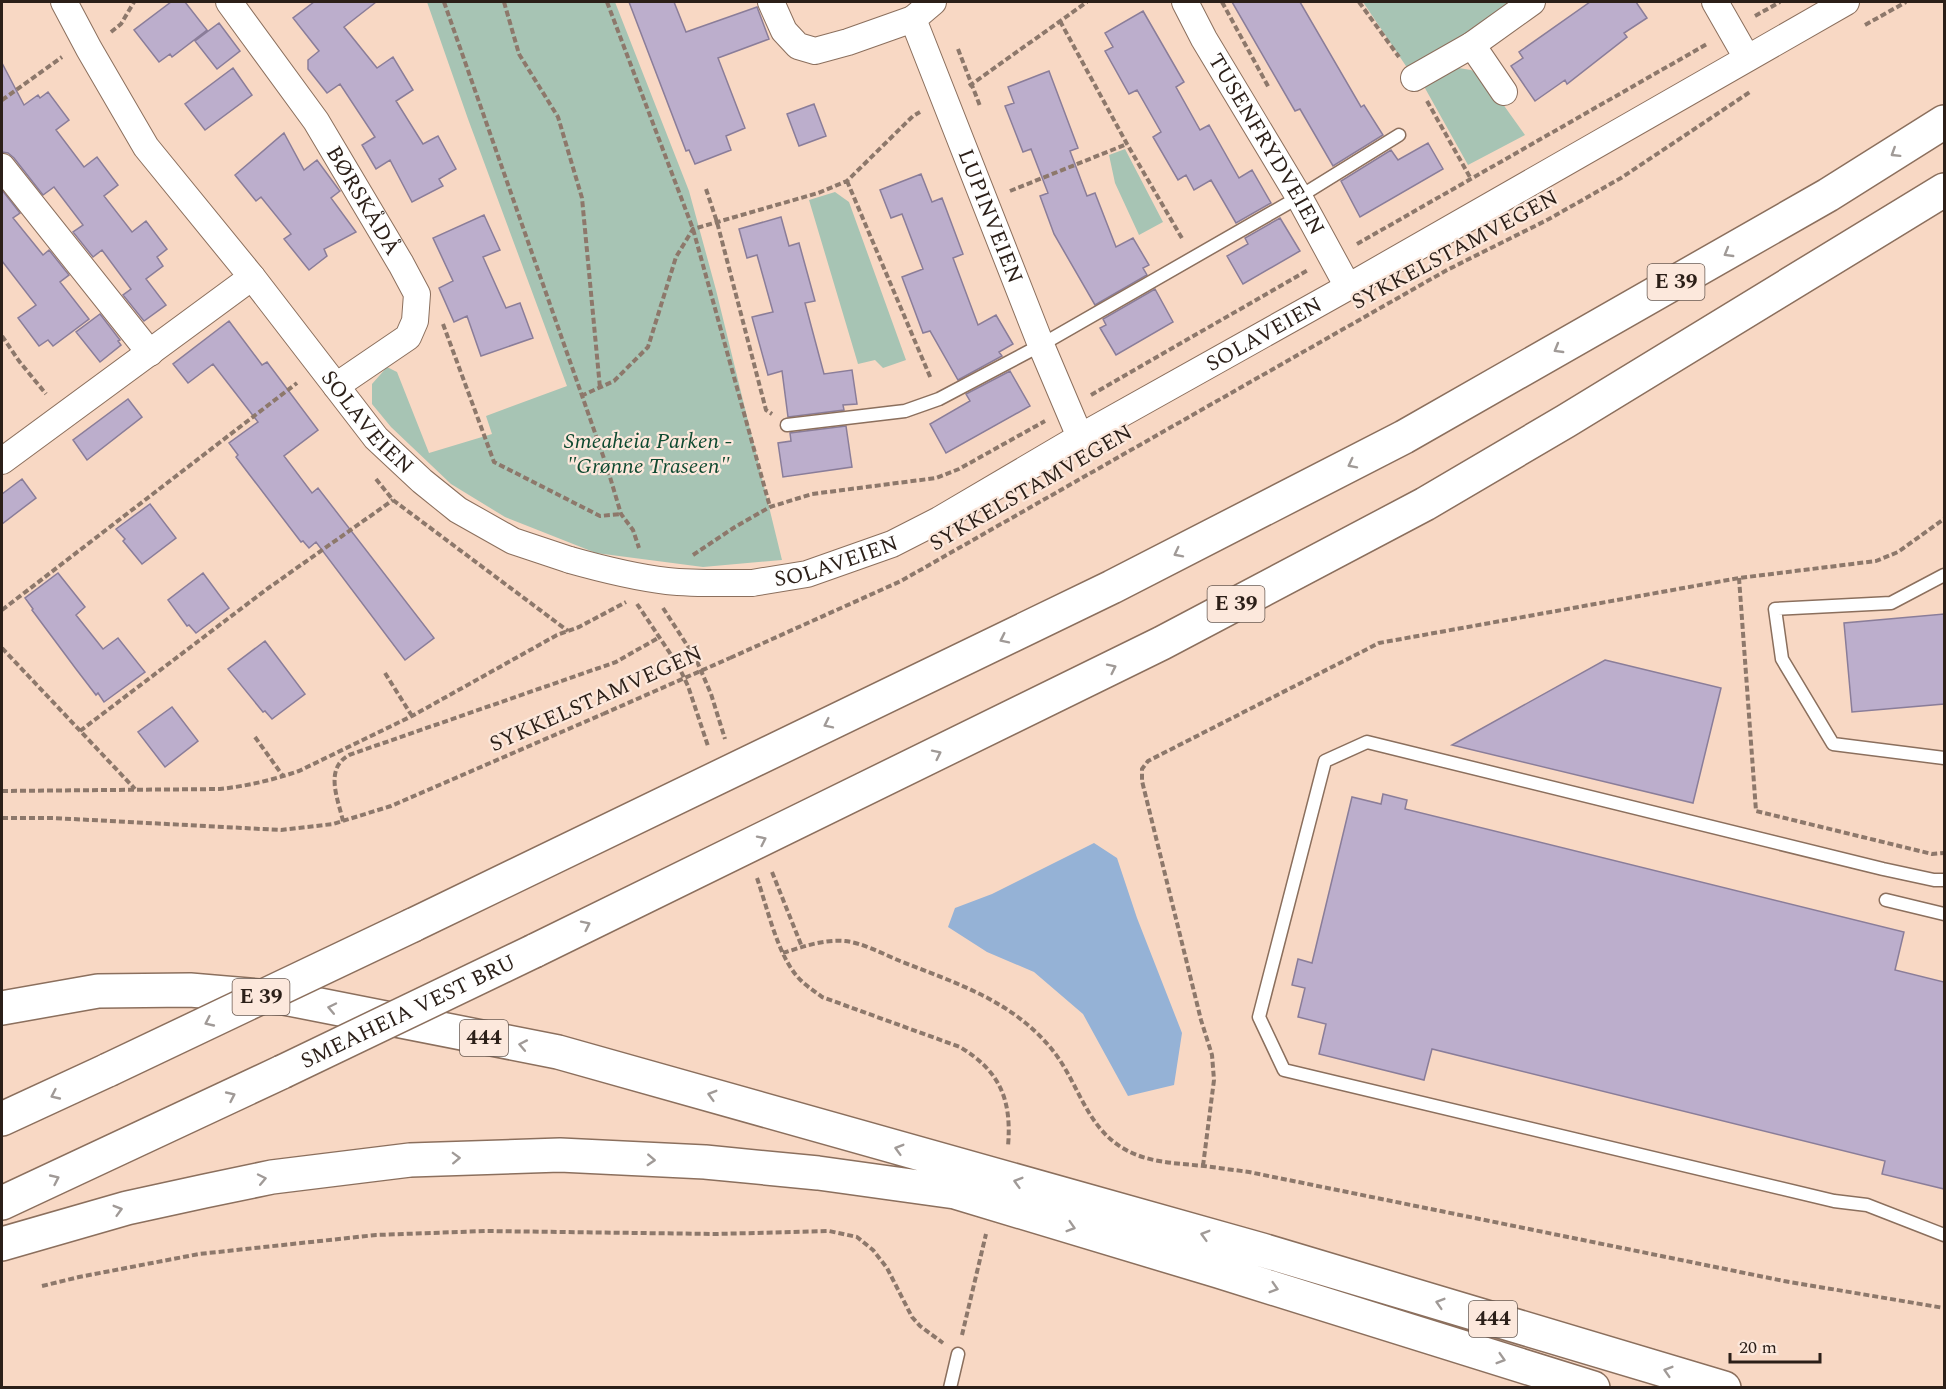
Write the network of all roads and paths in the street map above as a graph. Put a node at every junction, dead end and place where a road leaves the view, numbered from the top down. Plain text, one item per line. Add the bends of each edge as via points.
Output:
1 (64, 2) edge
2 (229, 2) edge
3 (444, 2) edge
4 (504, 2) edge
5 (607, 2) edge
6 (771, 2) edge
7 (933, 2) edge
8 (1087, 2) edge
9 (1185, 2) edge
10 (1532, 2) edge
11 (1715, 2) edge
12 (1780, 2) edge
13 (1846, 2) edge
14 (1906, 2) edge
15 (913, 19) junction
16 (1060, 21) junction
17 (1863, 26) dead end
18 (1732, 30) junction
19 (1472, 45) junction
20 (1748, 58) junction
21 (1414, 78) dead end
22 (1504, 92) dead end
23 (1751, 92) dead end
24 (946, 100) junction
25 (1944, 122) edge
26 (1399, 135) dead end
27 (1127, 144) junction
28 (2, 167) edge
29 (847, 181) junction
30 (706, 189) dead end
31 (1944, 190) edge
32 (1011, 191) dead end
33 (1299, 197) junction
34 (717, 222) junction
35 (693, 229) junction
36 (1193, 257) junction
37 (1331, 257) junction
38 (252, 277) junction
39 (1348, 286) junction
40 (417, 294) junction
41 (2, 336) edge
42 (1041, 345) junction
43 (150, 353) junction
44 (297, 383) dead end
45 (336, 386) junction
46 (600, 388) junction
47 (581, 396) junction
48 (939, 399) junction
49 (1067, 408) junction
50 (64, 416) junction
51 (787, 425) joint
52 (1080, 437) junction
53 (2, 461) edge
54 (393, 500) dead end
55 (770, 507) junction
56 (621, 514) junction
57 (640, 552) dead end
58 (690, 557) dead end
59 (1944, 575) edge
60 (1739, 578) dead end
61 (663, 606) dead end
62 (2, 610) edge
63 (658, 638) junction
64 (2, 650) edge
65 (385, 673) dead end
66 (412, 716) junction
67 (80, 731) junction
68 (255, 737) dead end
69 (725, 739) dead end
70 (709, 749) dead end
71 (1944, 758) edge
72 (283, 776) junction
73 (135, 789) junction
74 (2, 791) edge
75 (2, 818) edge
76 (343, 821) junction
77 (1944, 853) edge
78 (772, 872) dead end
79 (757, 878) dead end
80 (1944, 880) edge
81 (1886, 900) dead end
82 (1944, 914) edge
83 (802, 947) junction
84 (783, 953) junction
85 (2, 1008) edge
86 (2, 1119) edge
87 (1008, 1147) dead end
88 (955, 1178) junction
89 (2, 1203) edge
90 (988, 1228) dead end
91 (1944, 1235) edge
92 (2, 1244) edge
93 (42, 1286) dead end
94 (1944, 1308) edge
95 (958, 1354) junction
96 (950, 1388) edge
97 (1593, 1388) edge
98 (1724, 1388) edge

1 - 38 street, SOLAVEIEN via 146,147
2 - 40 street, BØRSKÅDÅ via 316,121
3 - 47 path
4 - 46 path via 519,54 558,117 582,198
5 - 35 path
6 - 15 street via 784,32 798,46 815,51
7 - 15 street
8 - 16 path
9 - 33 street, TUSENFRYDVEIEN
10 - 19 street
11 - 18 street
12 - 18 path
13 - 20 street, SOLAVEIEN
14 - 17 path
15 - 24 street, LUPINVEIEN
16 - 24 path
16 - 27 path
18 - 20 street
18 - 37 path
19 - 21 street
19 - 22 street
20 - 39 street, SOLAVEIEN
23 - 76 path, SYKKELSTAMVEGEN, bridge via 1622,178 1447,270 901,581 391,806
24 - 29 path via 913,116
24 - 42 street, LUPINVEIEN
25 -> 86 highway, E 39, bridge via 1828,195 1404,437 1112,587 414,925
26 - 33 lane
27 - 32 path
27 - 36 path
28 - 43 street
29 - 34 path
29 - 48 path
30 - 34 path
89 -> 31 highway, SMEAHEIA VEST BRU / E 39, bridge via 534,951 1162,643 1425,504
33 - 36 lane
33 - 37 street, TUSENFRYDVEIEN
34 - 35 path
34 - 51 path via 766,410
35 - 46 path via 676,257 648,347 614,381
35 - 55 path
36 - 42 lane
37 - 39 street, TUSENFRYDVEIEN
37 - 49 path
38 - 43 street
38 - 45 street, SOLAVEIEN
39 - 52 street, SOLAVEIEN
40 - 45 street via 415,321 408,337
40 - 56 path via 432,295 494,462 600,516
41 - 50 path
42 - 48 lane
42 - 49 street, LUPINVEIEN
43 - 50 street
44 - 62 path
45 - 52 street, SOLAVEIEN, bridge via 376,438 422,481 458,510 513,541 620,573 705,584 752,583 807,574 892,544
46 - 47 path
47 - 56 path
48 - 51 lane via 905,411
49 - 52 street, LUPINVEIEN
49 - 55 path via 936,478 812,494
50 - 53 street
54 - 67 path via 267,589
55 - 58 path
56 - 57 path via 633,530
59 - 71 lane via 1892,603 1775,609 1782,659 1833,744
60 - 77 path via 1756,811 1932,854
61 - 69 path via 696,658
63 - 66 path via 633,598 557,635
63 - 70 path via 688,686
63 - 76 path via 616,662 349,755 338,764 333,778
64 - 67 path
65 - 66 path
66 - 72 path
67 - 73 path
68 - 72 path
72 - 73 path via 243,787
73 - 74 path
75 - 76 path, SYKKELSTAMVEGEN via 281,830
78 - 83 path
79 - 84 path
80 - 91 lane via 1883,869 1367,742 1325,761 1259,1017 1284,1070 1834,1201 1867,1205
81 - 82 lane
83 - 84 path
83 - 94 path via 845,941 999,1003 1018,1015 1055,1053 1089,1115 1106,1136 1142,1157 1249,1172 1784,1281
84 - 87 path via 797,976 822,997 960,1047 975,1056 1001,1087 1010,1126
88 -> 85 highway, 444 via 558,1052 284,998 190,990 98,991
92 -> 88 highway, 444 via 127,1208 261,1179 410,1160 560,1155
88 -> 97 highway, 444 via 1218,1271
98 -> 88 highway, 444 via 1262,1250
90 - 95 path
93 - 95 path via 199,1254 376,1235 465,1231 829,1231 857,1237 873,1250 887,1268 912,1317
95 - 96 lane

